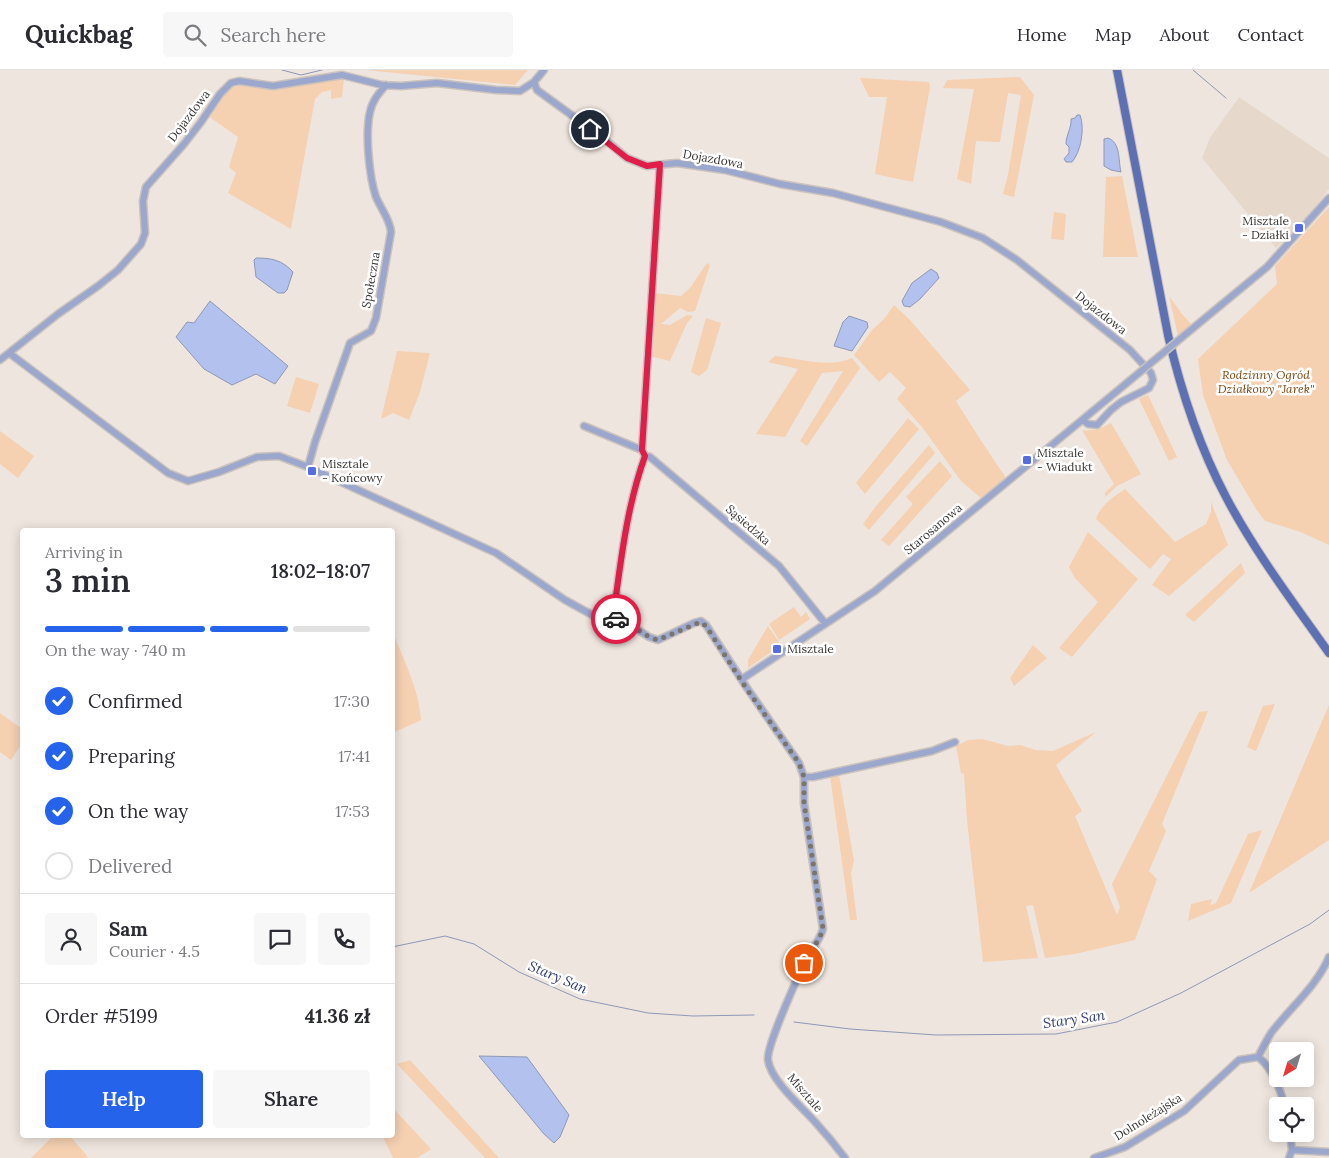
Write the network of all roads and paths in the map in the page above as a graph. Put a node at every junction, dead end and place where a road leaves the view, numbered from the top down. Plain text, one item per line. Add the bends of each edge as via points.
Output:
1 (544, 70) edge
2 (1117, 70) edge
3 (534, 82) junction
4 (386, 86) junction
5 (537, 90) junction
6 (520, 91) junction
7 (660, 164) junction
8 (1329, 198) edge
9 (9, 353) junction
10 (0, 360) edge
11 (1083, 420) junction
12 (584, 426) dead end
13 (644, 453) junction
14 (308, 467) junction
15 (616, 620) junction
16 (825, 623) junction
17 (1329, 653) edge
18 (742, 679) junction
19 (955, 742) dead end
20 (804, 777) junction
21 (1329, 957) edge
22 (1258, 1057) junction
23 (1282, 1097) edge
24 (1291, 1142) edge
25 (1292, 1150) junction
26 (1329, 1152) edge
27 (846, 1158) edge
28 (1094, 1158) edge
29 (1289, 1158) edge

1 - 3 street
2 - 17 main road via 1168,335 1192,420 1214,474 1238,519
3 - 5 street
3 - 6 street
4 - 6 street, Dojazdowa via 437,83
4 - 9 street, Dojazdowa via 342,75 273,86 239,81 231,83 146,187 143,201 145,233 141,244 118,270
4 - 14 street, Społeczna via 373,103 368,122 369,163 376,197 391,232 376,318 371,331 350,342
5 - 6 street, Dojazdowa
5 - 7 street, Dojazdowa via 627,158 647,166
7 - 11 street, Dojazdowa via 677,163 725,170 833,193 941,222 983,238 1017,260 1130,350 1151,373 1149,388 1121,402 1097,425
7 - 13 street
8 - 11 street, Starosanowa, bridge via 1267,267
9 - 10 street, Dojazdowa
9 - 14 street, Misztale via 168,473 188,482 257,457 279,456
11 - 16 street, Starosanowa via 875,591
12 - 13 street, Sąsiedzka
13 - 15 street via 626,529 614,611
13 - 16 street, Sąsiedzka via 779,566
14 - 15 street, Misztale via 496,553 565,600 596,617
15 - 18 street, Misztale via 626,621 658,640 700,622
16 - 18 street, Starosanowa
18 - 20 street, Misztale via 799,763
19 - 20 street via 932,751
20 - 27 street, Misztale via 804,803 823,929 806,958 779,1022 768,1059 781,1084
21 - 22 street via 1315,980 1270,1035
22 - 23 street via 1266,1062
22 - 28 street, Dolnoleżajska via 1239,1060 1184,1111 1125,1147
24 - 25 street
25 - 26 street
25 - 29 street

